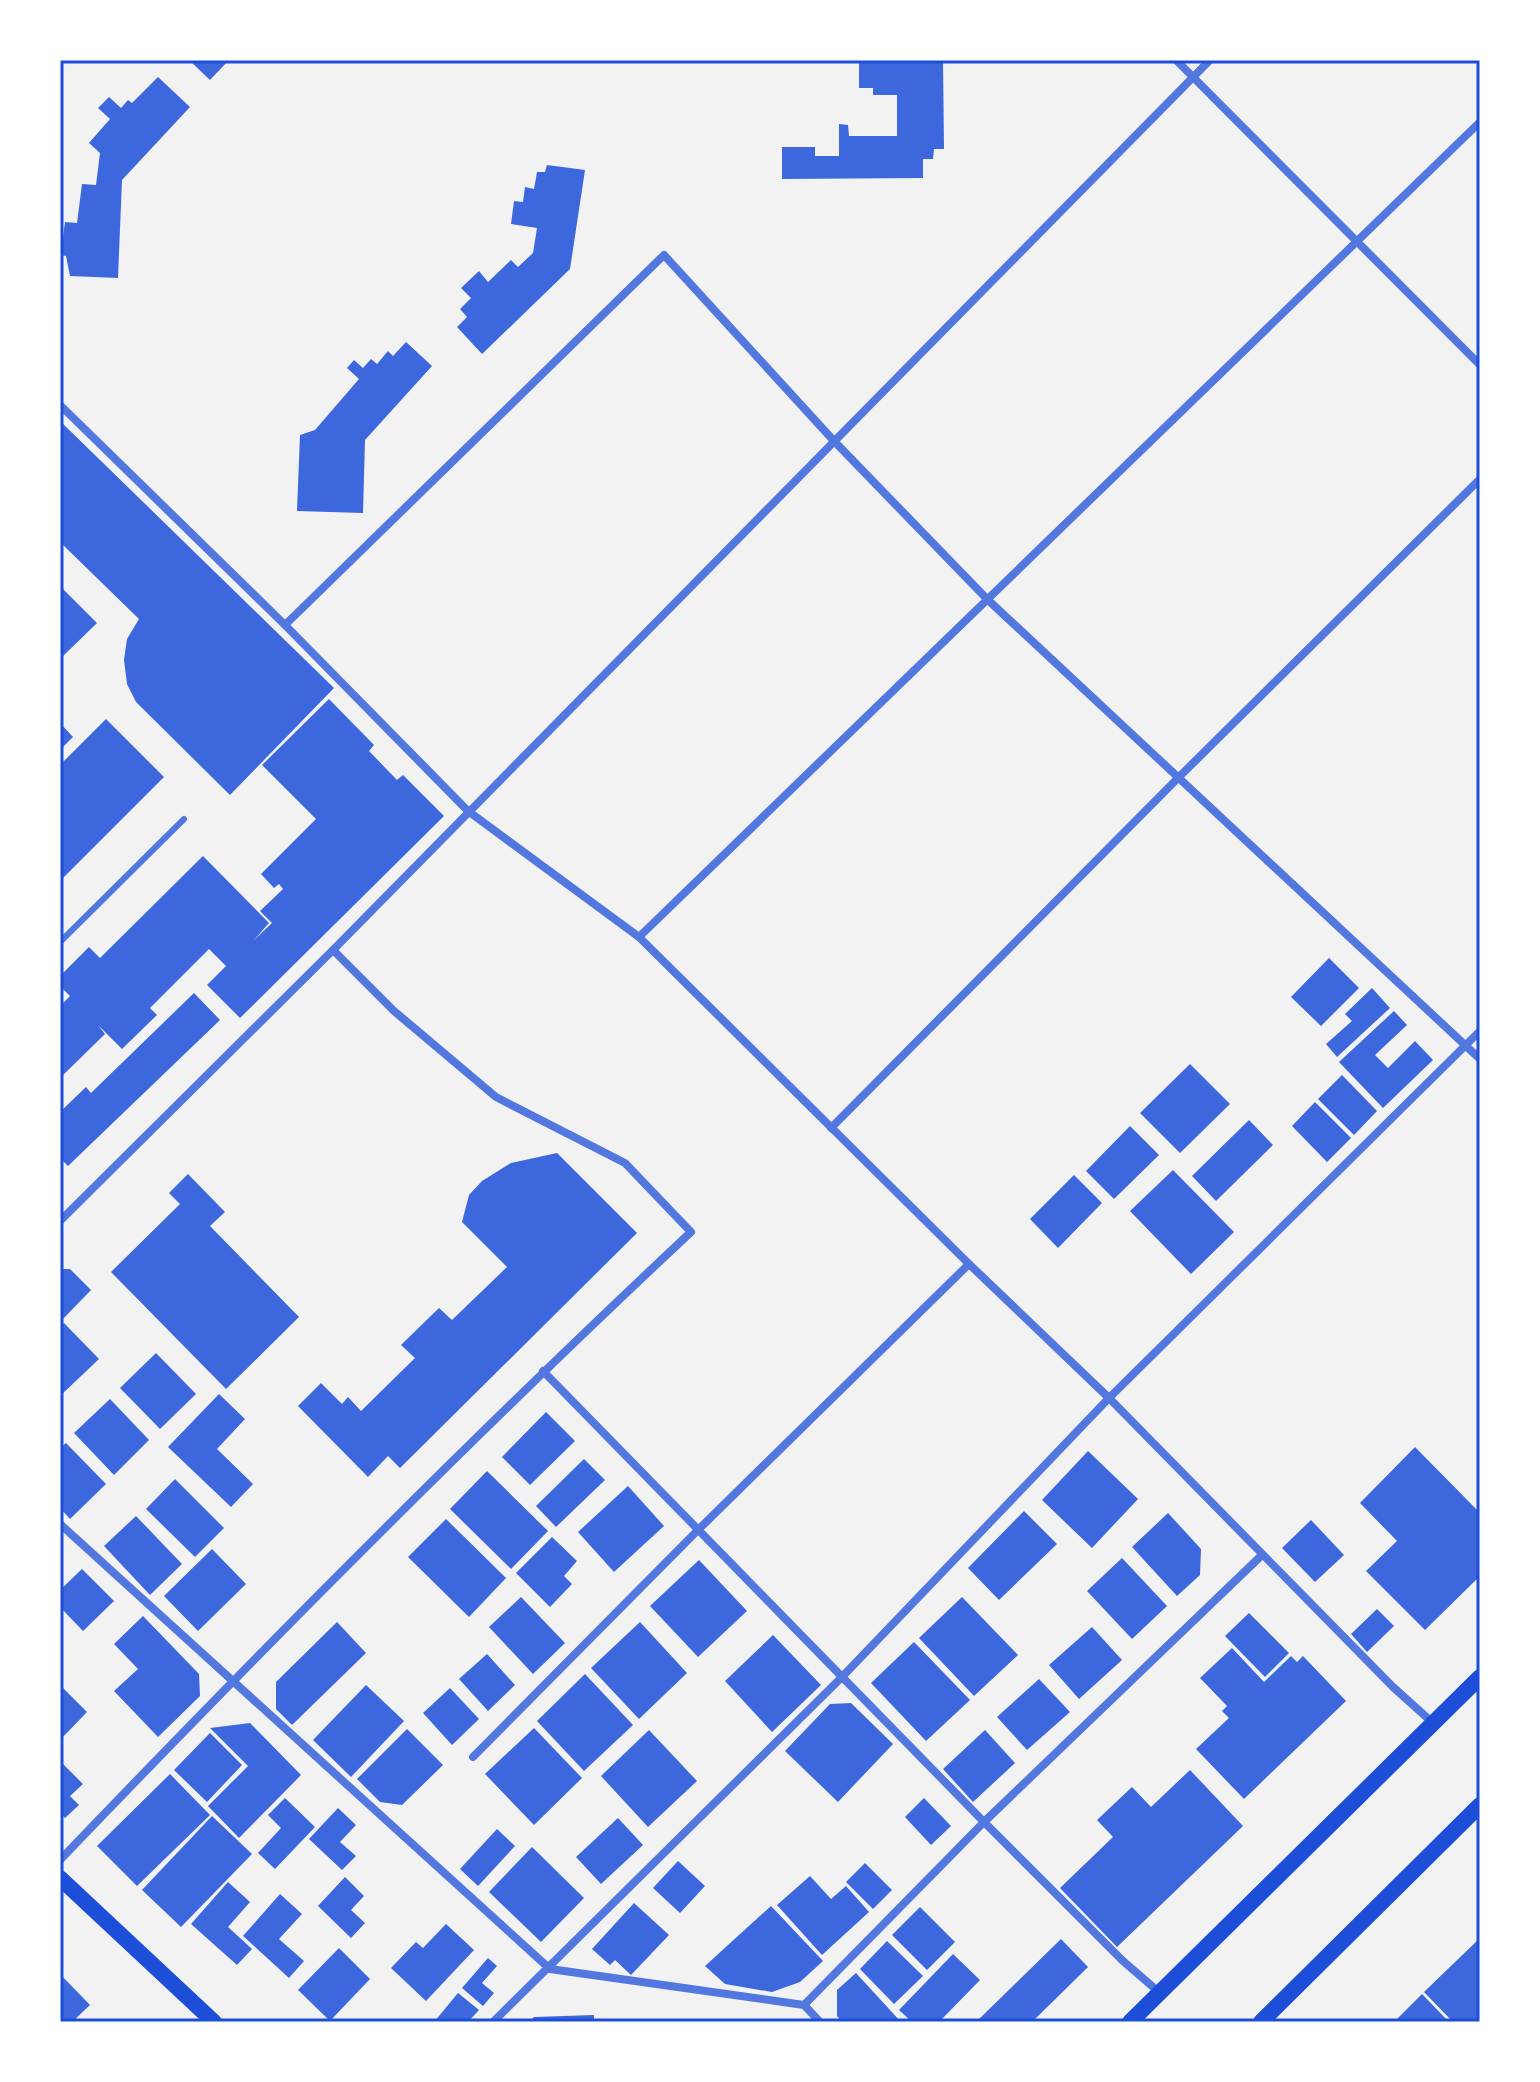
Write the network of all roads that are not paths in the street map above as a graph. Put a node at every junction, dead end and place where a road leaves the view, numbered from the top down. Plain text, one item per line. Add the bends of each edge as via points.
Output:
1 (1176, 60) edge
2 (1210, 60) edge
3 (1193, 76) junction
4 (1480, 122) edge
5 (1357, 241) junction
6 (1480, 365) edge
7 (60, 405) edge
8 (834, 441) junction
9 (1480, 479) edge
10 (987, 599) junction
11 (285, 625) junction
12 (1179, 777) junction
13 (468, 811) junction
14 (184, 819) dead end
15 (639, 937) junction
16 (60, 942) edge
17 (333, 950) junction
18 (1480, 1031) edge
19 (1466, 1045) junction
20 (1480, 1059) edge
21 (831, 1128) junction
22 (60, 1221) edge
23 (969, 1264) junction
24 (543, 1371) junction
25 (1109, 1398) junction
26 (60, 1524) edge
27 (698, 1530) junction
28 (1262, 1555) junction
29 (842, 1677) junction
30 (1480, 1677) edge
31 (233, 1680) junction
32 (1433, 1724) junction
33 (473, 1757) dead end
34 (1480, 1805) edge
35 (984, 1822) junction
36 (60, 1860) edge
37 (60, 1878) edge
38 (550, 1969) junction
39 (1160, 1993) junction
40 (804, 2005) junction
41 (214, 2022) edge
42 (493, 2022) edge
43 (820, 2022) edge
44 (1130, 2022) edge
45 (1261, 2022) edge

1 - 3 street
2 - 3 street
3 - 5 street
3 - 8 street
4 - 5 street
5 - 6 street
5 - 10 street
7 - 11 street
8 - 10 street
8 - 11 street via 664,255
8 - 13 street
9 - 12 street
10 - 12 street
10 - 15 street
11 - 13 street
12 - 19 street
12 - 21 street
13 - 15 street
13 - 17 street
14 - 16 lane
15 - 21 street
17 - 22 street
17 - 24 street via 394,1011 496,1097 625,1163 691,1232
18 - 19 street
19 - 20 street
19 - 25 street
21 - 23 street
23 - 25 street
23 - 27 street
24 - 27 street
24 - 31 street
25 - 28 street
25 - 29 street
26 - 31 street
27 - 29 street
27 - 33 street
28 - 32 street
28 - 35 street
29 - 35 street
29 - 38 street
30 - 32 main road
31 - 36 street
31 - 38 street
32 - 39 main road
34 - 45 main road
35 - 39 street
35 - 40 street
37 - 41 main road
38 - 40 street
38 - 42 street
39 - 44 main road
40 - 43 street

